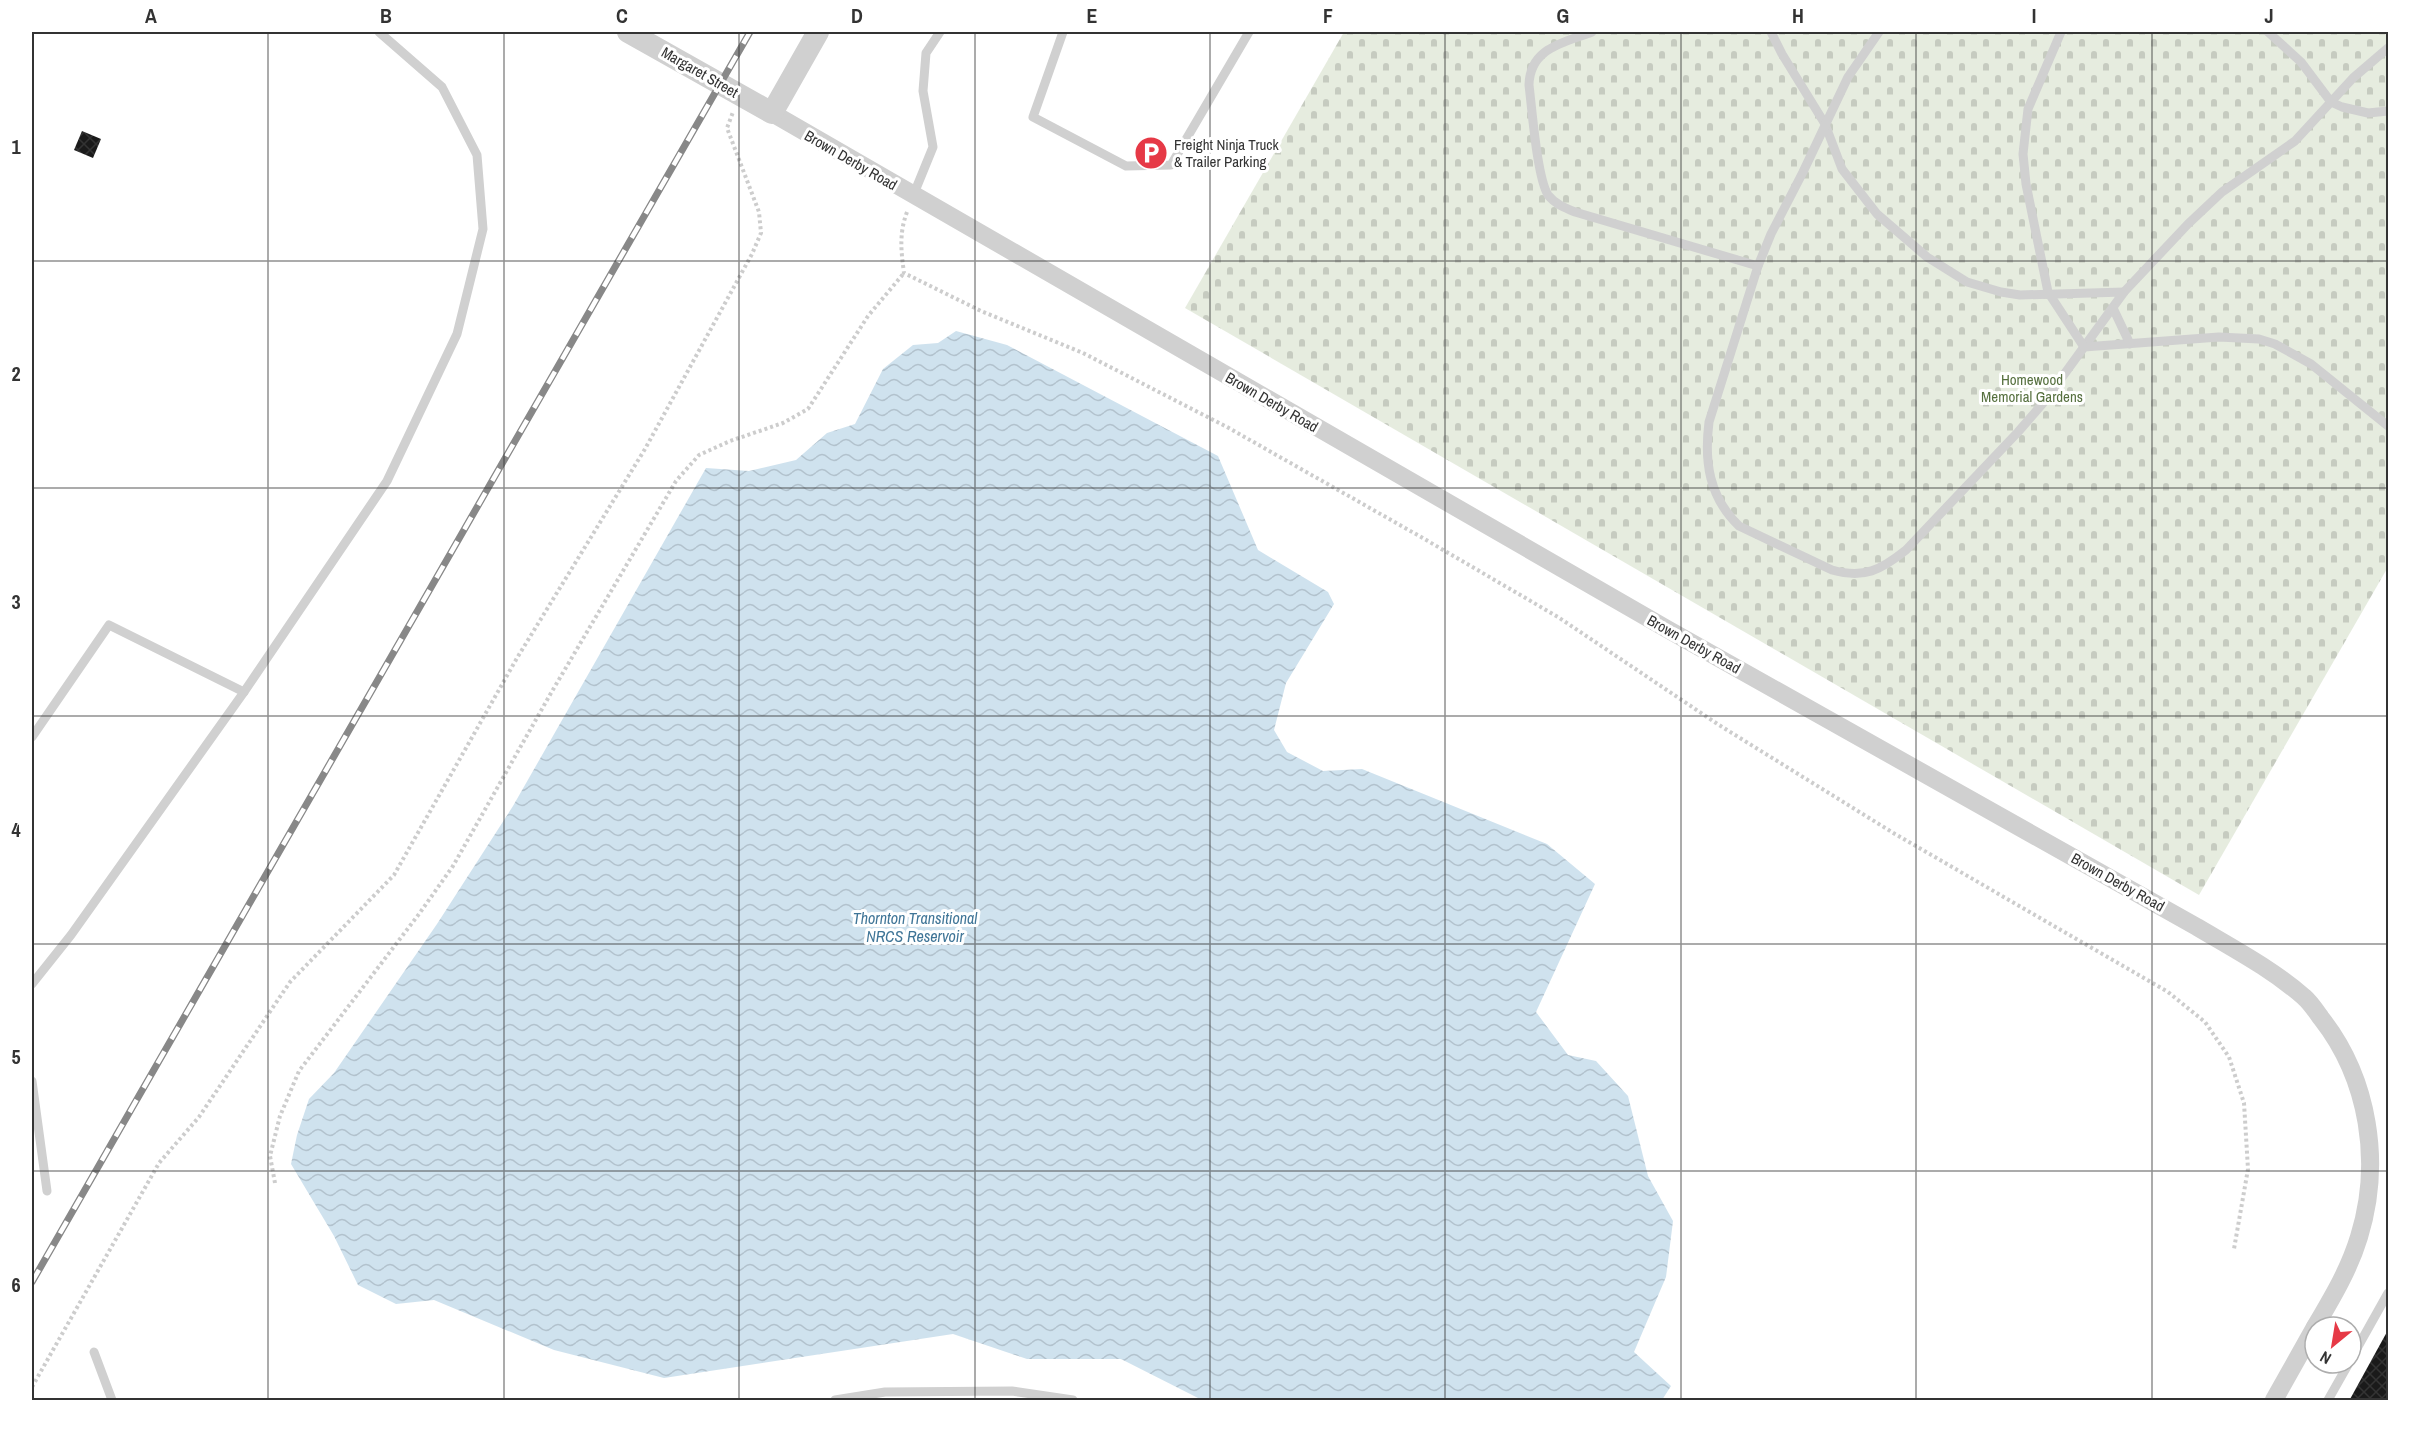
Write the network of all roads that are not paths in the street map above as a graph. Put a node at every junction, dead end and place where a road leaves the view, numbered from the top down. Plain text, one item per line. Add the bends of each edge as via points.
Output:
1 (379, 32) edge
2 (628, 32) edge
3 (818, 32) edge
4 (940, 32) edge
5 (1063, 32) edge
6 (1249, 32) edge
7 (1592, 32) edge
8 (1771, 32) edge
9 (1879, 32) edge
10 (2061, 32) edge
11 (2268, 32) edge
12 (2388, 48) edge
13 (2331, 102) junction
14 (2388, 111) edge
15 (772, 113) junction
16 (1825, 124) junction
17 (913, 196) junction
18 (1758, 266) junction
19 (2048, 292) junction
20 (2124, 292) junction
21 (2113, 308) junction
22 (2130, 344) junction
23 (2084, 347) junction
24 (2388, 426) edge
25 (244, 692) junction
26 (32, 737) edge
27 (32, 984) edge
28 (32, 1081) edge
29 (47, 1191) dead end
30 (2388, 1293) edge
31 (2322, 1315) edge
32 (2363, 1338) edge
33 (2303, 1349) edge
34 (94, 1352) dead end
35 (2342, 1375) edge
36 (112, 1401) edge
37 (835, 1401) edge
38 (1073, 1401) edge
39 (2274, 1401) edge
40 (2328, 1401) edge

1 - 25 lane via 442,87 477,155 483,229 457,334 387,481
2 - 15 street, Margaret Street
3 - 15 street
4 - 17 lane via 927,53 923,91 933,147
5 - 6 lane via 1033,117 1126,166 1171,165
7 - 18 lane via 1547,50 1529,74 1542,177 1549,196 1575,212
8 - 16 lane
9 - 16 lane via 1848,77
10 - 19 lane via 2028,109 2023,154
11 - 13 lane via 2301,62
12 - 13 lane
13 - 14 lane via 2368,113
13 - 20 lane via 2295,141 2205,207
15 - 17 street, Brown Derby Road
16 - 18 lane
16 - 19 lane via 1842,169 1855,188 1877,214 1927,257 1982,288 2020,295
17 - 31 street, Brown Derby Road via 1667,629 2198,927 2265,967 2306,998 2350,1064 2364,1104 2370,1143 2369,1190 2360,1236 2347,1272
18 - 23 lane via 1710,422 1709,475 1720,503 1739,526 1846,574 1880,568 1906,550 2018,432
19 - 20 lane
19 - 23 lane
20 - 21 lane
21 - 22 lane
21 - 23 lane
22 - 23 lane
22 - 24 lane via 2219,337 2244,337 2275,344 2312,364
25 - 26 lane via 110,625
25 - 27 lane
28 - 29 lane
30 - 32 lane
33 - 39 street, Brown Derby Road
34 - 36 lane
35 - 40 lane
37 - 38 lane via 885,1392 1012,1391

